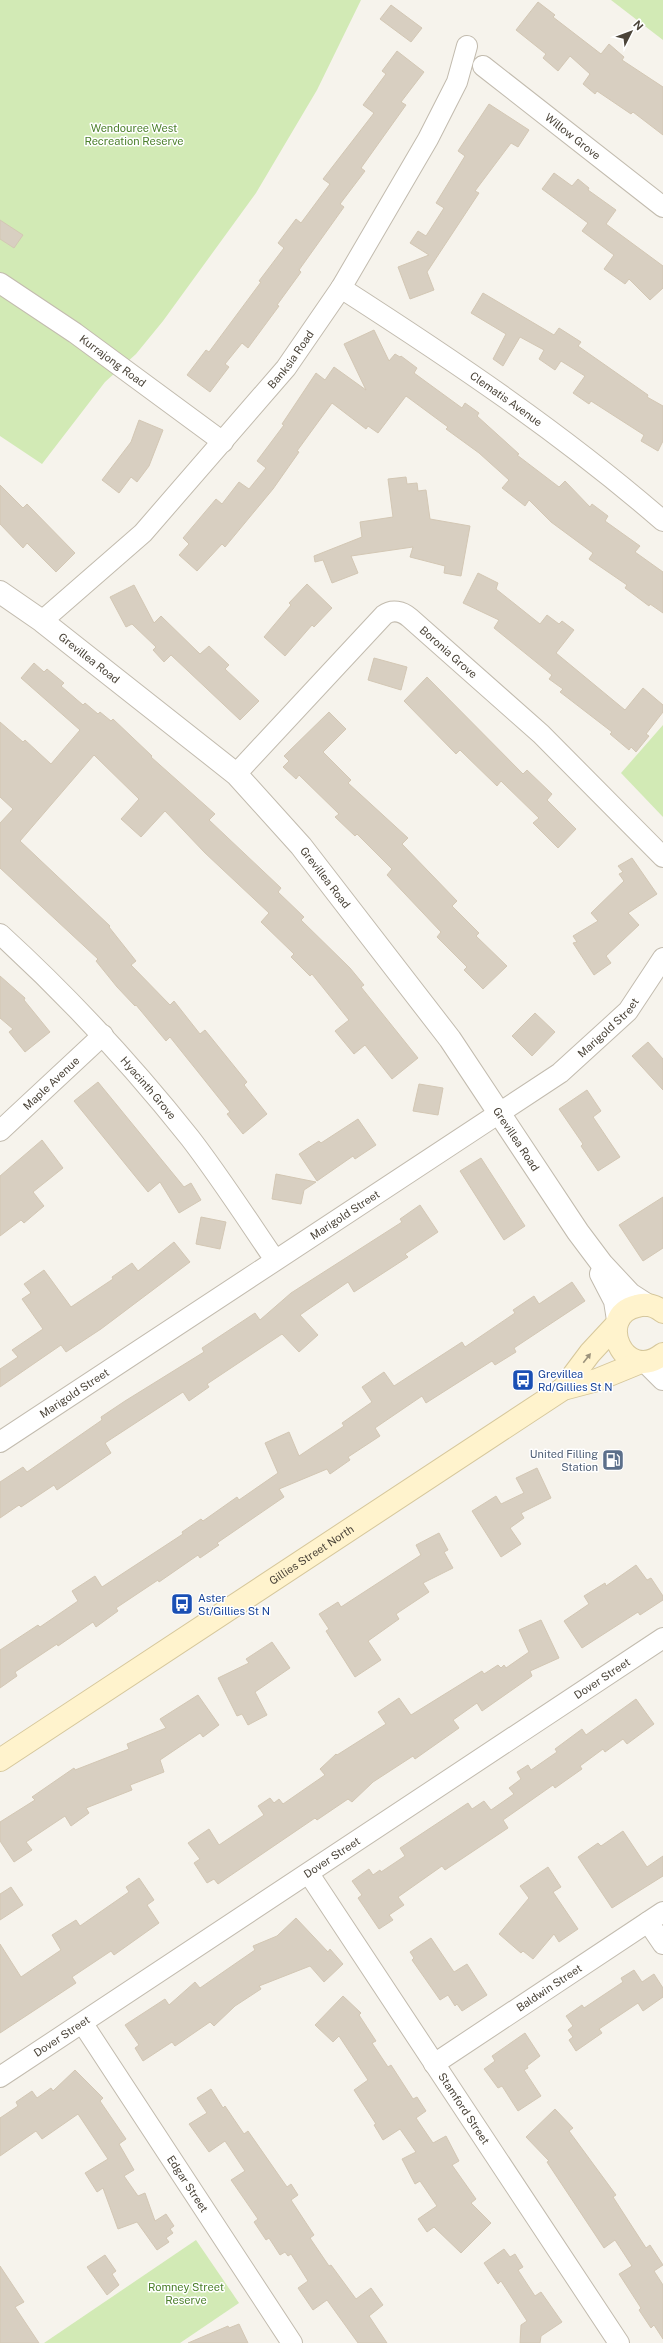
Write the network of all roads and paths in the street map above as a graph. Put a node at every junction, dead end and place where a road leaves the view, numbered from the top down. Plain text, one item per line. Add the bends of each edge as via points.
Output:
1 (467, 46) dead end
2 (483, 66) dead end
3 (663, 207) edge
4 (0, 283) edge
5 (341, 288) junction
6 (223, 442) junction
7 (663, 521) edge
8 (0, 592) edge
9 (42, 621) junction
10 (236, 774) junction
11 (663, 857) edge
12 (0, 934) edge
13 (663, 958) edge
14 (102, 1035) junction
15 (499, 1114) junction
16 (0, 1131) edge
17 (578, 1232) junction
18 (275, 1260) junction
19 (656, 1306) edge
20 (617, 1323) junction
21 (650, 1359) edge
22 (663, 1379) edge
23 (564, 1389) junction
24 (0, 1442) edge
25 (663, 1638) edge
26 (0, 1760) edge
27 (308, 1874) junction
28 (656, 1917) edge
29 (663, 1944) edge
30 (83, 2024) junction
31 (434, 2064) junction
32 (0, 2077) edge
33 (292, 2343) edge
34 (619, 2343) edge

1 - 5 street, Banksia Road via 457,82
2 - 3 street, Willow Grove
4 - 6 street, Kurrajong Road via 75,333
5 - 6 street, Banksia Road via 286,368
5 - 7 street, Clematis Avenue via 523,410 626,489
6 - 9 street, Banksia Road via 143,533
8 - 9 street, Grevillea Road
9 - 10 street, Grevillea Road
10 - 11 street, Boronia Grove via 384,615 389,612 400,612 410,618 541,734
10 - 15 street, Grevillea Road via 301,846 363,925 450,1039
12 - 14 street, Hyacinth Grove
13 - 15 street, Marigold Street via 628,1011 560,1073
14 - 16 street, Maple Avenue
14 - 18 street, Hyacinth Grove via 191,1139
15 - 17 street, Grevillea Road
15 - 18 street, Marigold Street
17 - 19 street, Grevillea Road via 615,1280 630,1294
17 - 20 street, Grevillea Road via 613,1297
18 - 24 street, Marigold Street
19 - 20 main road, Gillies Street North via 630,1308
20 - 21 main road via 615,1335 620,1349 631,1359
23 -> 20 main road, Gillies Street North via 590,1353
21 - 22 street
21 - 23 main road, Gillies Street North via 597,1380
23 - 26 main road, Gillies Street North
25 - 27 street, Dover Street
27 - 30 street, Dover Street
27 - 31 street, Stamford Street
28 - 29 street
28 - 31 street, Baldwin Street
30 - 32 street, Dover Street
30 - 33 street, Edgar Street
31 - 34 street, Stamford Street

